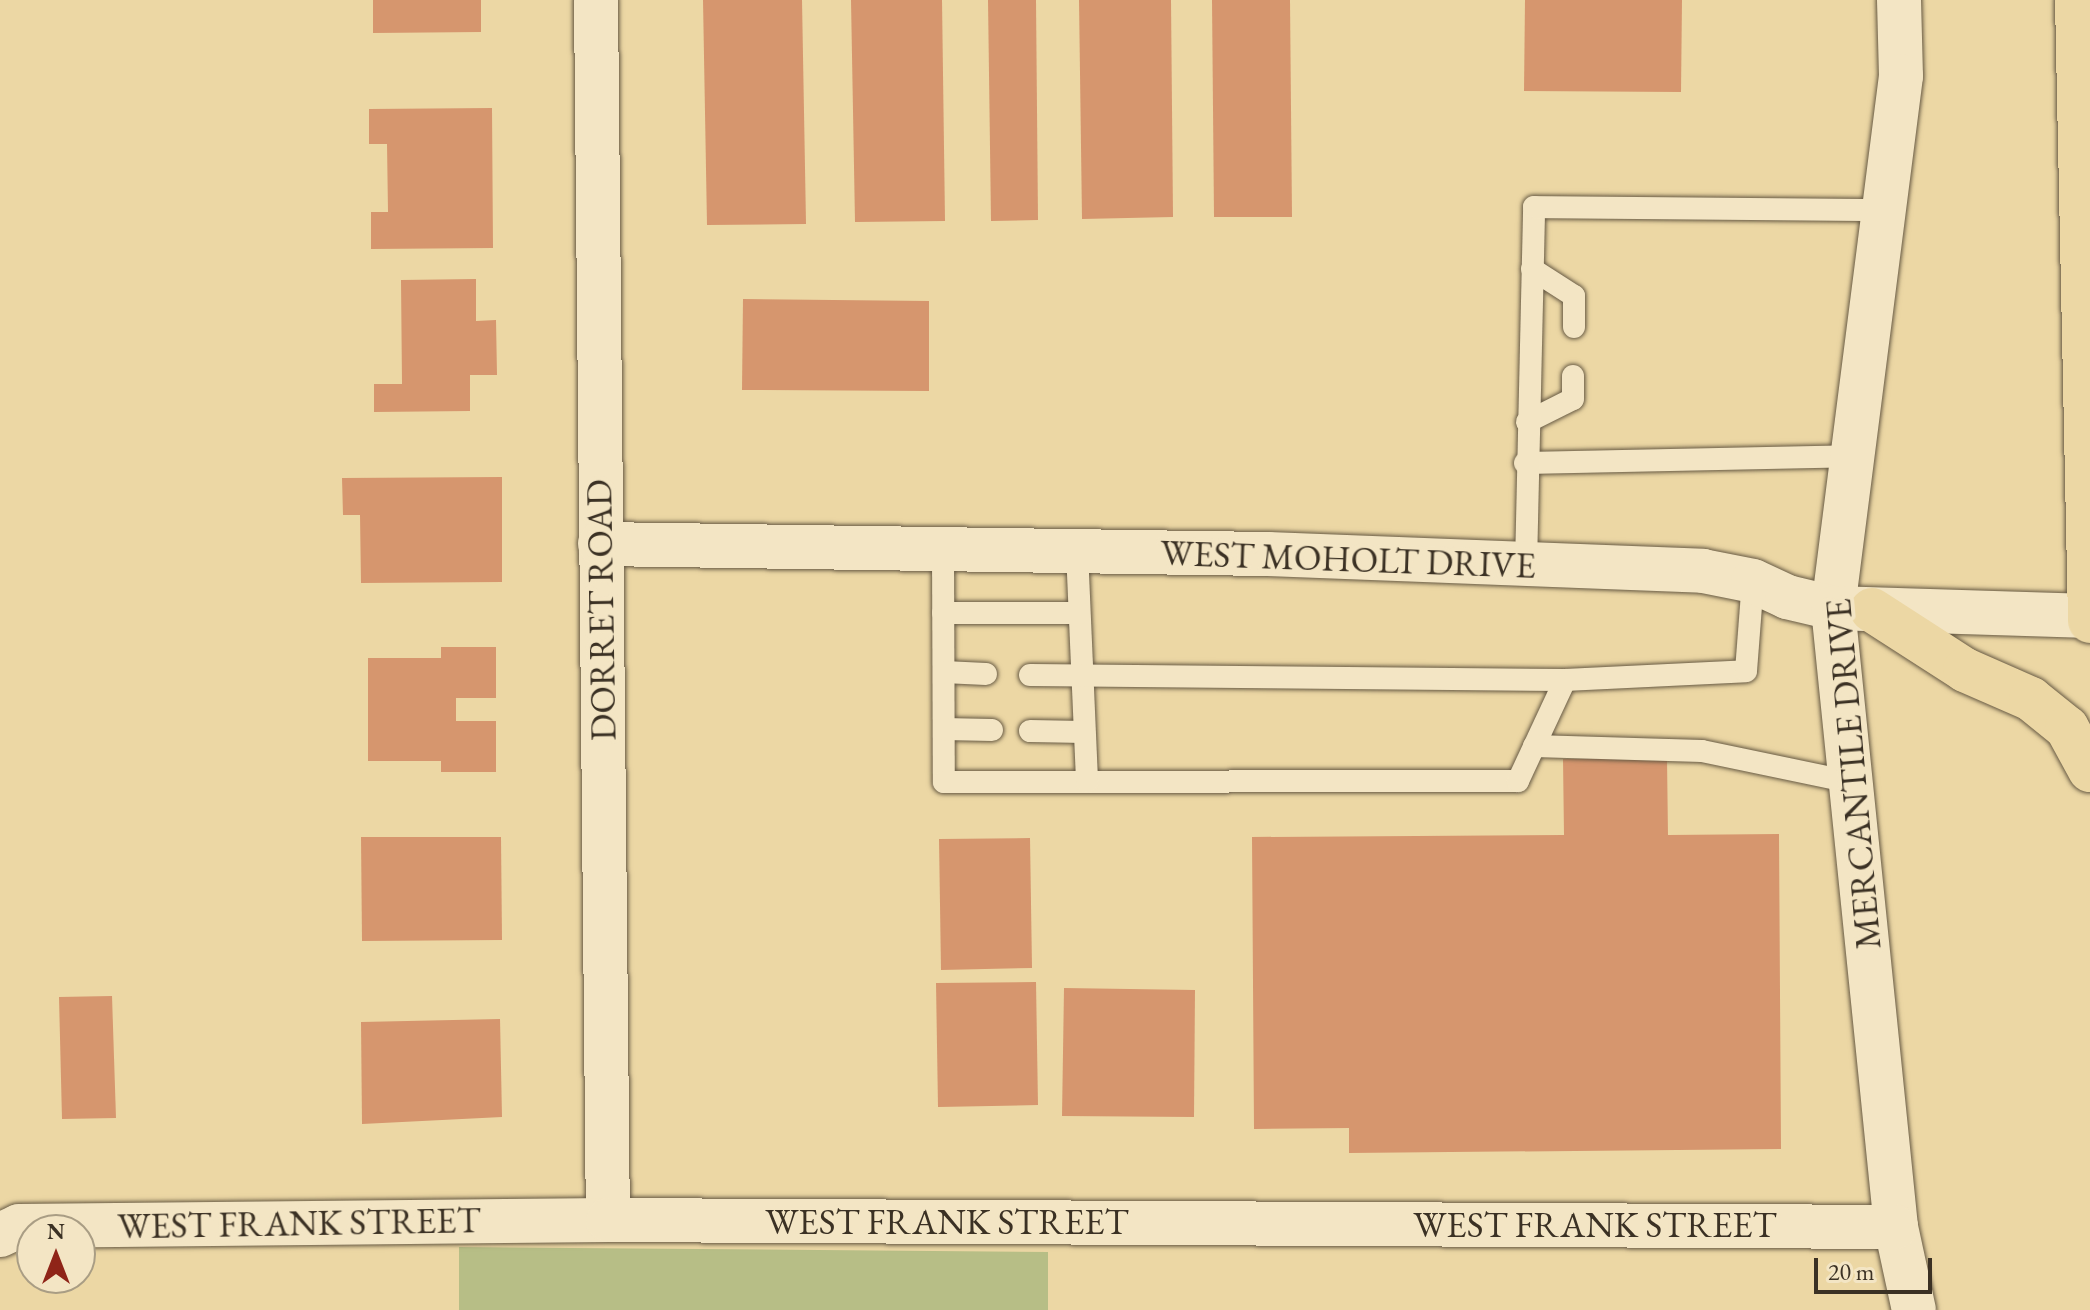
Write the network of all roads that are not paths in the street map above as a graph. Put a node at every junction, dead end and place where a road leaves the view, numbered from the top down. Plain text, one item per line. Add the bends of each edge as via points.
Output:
1 (596, 0) edge
2 (1899, 0) edge
3 (2077, 0) edge
4 (1882, 210) junction
5 (1532, 269) junction
6 (1574, 327) dead end
7 (1573, 376) dead end
8 (1527, 422) junction
9 (1852, 456) junction
10 (1525, 463) junction
11 (600, 544) junction
12 (943, 549) junction
13 (1077, 551) junction
14 (1526, 566) junction
15 (1753, 581) junction
16 (1852, 609) junction
17 (943, 613) junction
18 (1079, 613) junction
19 (2090, 618) edge
20 (944, 672) junction
21 (986, 674) dead end
22 (1030, 675) dead end
23 (1081, 675) junction
24 (1565, 680) junction
25 (944, 729) junction
26 (992, 730) dead end
27 (1030, 731) dead end
28 (1084, 732) junction
29 (1534, 746) junction
30 (2090, 770) edge
31 (1087, 782) junction
32 (1851, 782) junction
33 (608, 1220) junction
34 (1896, 1227) junction
35 (0, 1235) edge
36 (1914, 1310) edge

1 - 11 street, DORRET ROAD
2 - 4 street, MERCANTILE DRIVE via 1901,76
3 - 19 main road
4 - 5 lane via 1534,207
4 - 9 street, MERCANTILE DRIVE
5 - 6 lane via 1574,296
5 - 8 lane
7 - 8 lane via 1573,399
8 - 10 lane
9 - 10 lane
9 - 16 street, MERCANTILE DRIVE
10 - 14 lane
11 - 12 street, WEST MOHOLT DRIVE
11 - 33 street, DORRET ROAD
12 - 13 street, WEST MOHOLT DRIVE
12 - 17 lane
13 - 14 street, WEST MOHOLT DRIVE
13 - 18 lane
14 - 15 street, WEST MOHOLT DRIVE via 1703,571
15 - 16 street, WEST MOHOLT DRIVE via 1787,597
15 - 24 lane via 1746,671
16 - 19 street, WEST MOHOLT DRIVE
16 - 30 main road via 2031,699 2067,728
16 - 32 street, MERCANTILE DRIVE
17 - 18 lane
17 - 20 lane
18 - 23 lane
20 - 21 lane
20 - 25 lane
22 - 23 lane
23 - 24 lane
23 - 28 lane
24 - 29 lane
25 - 26 lane
25 - 31 lane via 944,782
27 - 28 lane
28 - 31 lane
29 - 31 lane via 1518,781
29 - 32 lane via 1702,751
32 - 34 street, MERCANTILE DRIVE
33 - 34 street, WEST FRANK STREET
33 - 35 street, WEST FRANK STREET via 19,1226
34 - 36 street, MERCANTILE DRIVE

